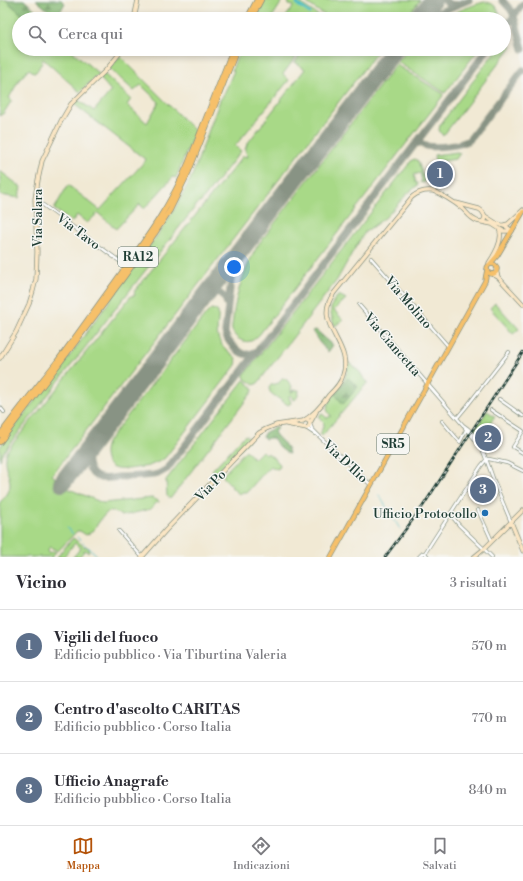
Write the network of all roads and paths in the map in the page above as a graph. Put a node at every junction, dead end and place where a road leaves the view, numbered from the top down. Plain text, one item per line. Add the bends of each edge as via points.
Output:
1 (138, 0) edge
2 (257, 0) edge
3 (261, 0) edge
4 (135, 12) edge
5 (251, 12) edge
6 (255, 12) edge
7 (117, 56) edge
8 (230, 56) edge
9 (234, 56) edge
10 (36, 199) junction
11 (454, 202) junction
12 (474, 208) junction
13 (523, 211) edge
14 (470, 216) junction
15 (485, 216) junction
16 (482, 222) junction
17 (500, 227) junction
18 (512, 231) junction
19 (497, 256) junction
20 (371, 258) dead end
21 (122, 263) dead end
22 (489, 264) junction
23 (496, 268) junction
24 (487, 270) junction
25 (492, 274) junction
26 (498, 277) junction
27 (485, 280) junction
28 (523, 304) edge
29 (359, 305) dead end
30 (448, 346) junction
31 (509, 352) dead end
32 (0, 358) edge
33 (427, 383) junction
34 (498, 400) dead end
35 (0, 407) edge
36 (318, 408) junction
37 (491, 410) dead end
38 (4, 412) dead end
39 (523, 416) edge
40 (457, 418) junction
41 (304, 420) junction
42 (442, 421) dead end
43 (285, 424) junction
44 (310, 424) junction
45 (463, 425) junction
46 (304, 427) junction
47 (466, 430) junction
48 (523, 432) edge
49 (0, 435) edge
50 (320, 437) junction
51 (0, 442) edge
52 (478, 443) junction
53 (523, 453) edge
54 (486, 459) junction
55 (523, 471) edge
56 (371, 485) junction
57 (478, 510) dead end
58 (523, 510) edge
59 (450, 514) junction
60 (511, 522) junction
61 (119, 531) dead end
62 (492, 541) junction
63 (484, 549) junction
64 (523, 551) edge
65 (425, 553) junction
66 (142, 557) edge
67 (331, 557) edge
68 (419, 557) edge
69 (428, 557) edge
70 (474, 557) edge
71 (492, 557) edge

1 - 4 street
2 - 5 highway
3 - 6 highway
7 - 10 street, Via Salara via 66,111 42,161
8 - 49 highway, RA12 via 188,164 165,210 93,313
9 - 51 highway, RA12 via 193,163 170,210 150,241
10 - 21 street, Via Tavo
10 - 32 street, Via Salara via 36,279 30,304
11 - 12 street
11 - 14 street
11 - 36 street via 432,191 415,195 330,298 328,320 344,354 345,369 340,381
12 - 14 street
12 - 15 street via 481,210
13 - 17 street via 508,224
13 - 18 main road, SR5
14 - 16 street
15 - 16 street
15 - 17 street
16 - 17 street
17 - 18 street via 507,227
17 - 22 street via 500,240
18 - 19 main road, SR5
19 - 22 main road, SR5
19 - 23 main road, SR5
20 - 30 street, Via Molino
22 - 23 main road
22 - 24 main road, SR5
23 - 25 main road, SR5
23 - 26 street
24 - 25 main road
24 - 27 main road, SR5
25 - 26 street
25 - 27 main road, SR5
26 - 28 street
27 - 30 main road, SR5
29 - 33 street, Via Ciancetta
30 - 33 main road, SR5
31 - 40 street
33 - 40 street, Via Ciancetta
33 - 56 main road, SR5
34 - 39 street
35 - 38 street
36 - 41 street
36 - 44 street
37 - 48 street
40 - 45 street, Via Ciancetta
41 - 43 street, Via Po
41 - 44 street
41 - 46 street
42 - 47 street via 460,442
43 - 46 street, Via Po
43 - 66 street, Via Po via 262,431
44 - 46 street
44 - 50 street, Via D'Ilio
45 - 47 street
45 - 52 street
46 - 50 street, Via D'Ilio
47 - 52 street
48 - 53 street via 513,447
50 - 56 street, Via D'Ilio
52 - 54 street
54 - 55 street via 507,463
54 - 59 street
54 - 60 street
56 - 67 main road, SR5
57 - 62 street
58 - 60 street
59 - 63 street
59 - 65 street
60 - 62 street
60 - 64 street
61 - 66 street
62 - 63 street
63 - 70 street
63 - 71 street
65 - 68 street
65 - 69 street

